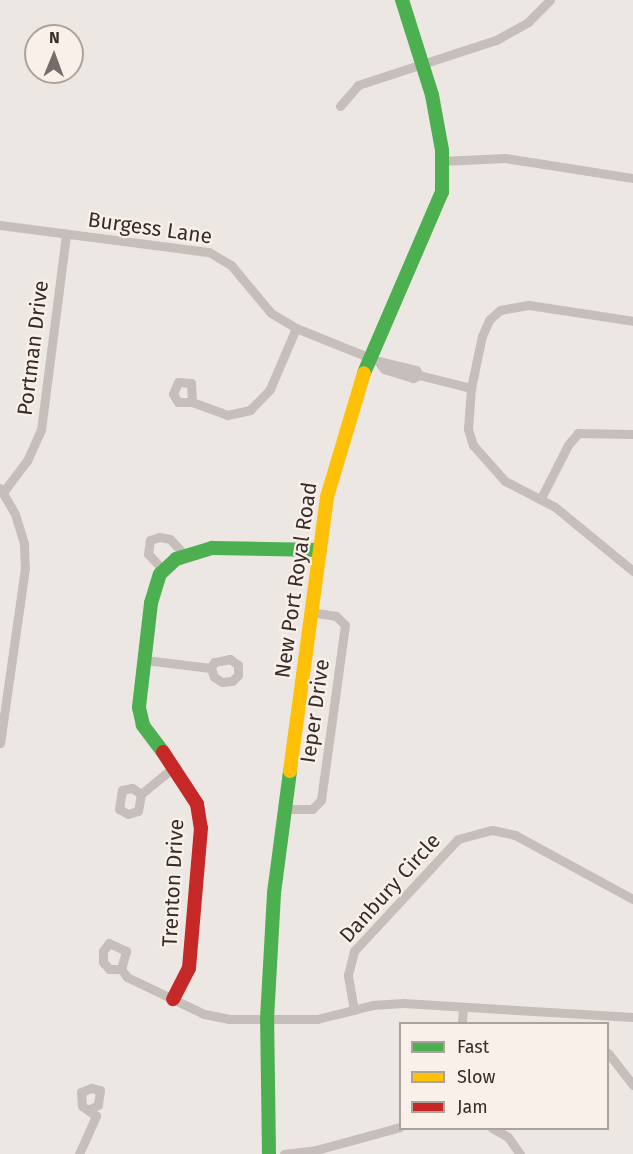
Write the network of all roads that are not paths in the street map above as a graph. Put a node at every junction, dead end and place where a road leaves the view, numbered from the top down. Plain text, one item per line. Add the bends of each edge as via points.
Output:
1 (402, 0) edge
2 (550, 0) edge
3 (423, 66) junction
4 (340, 106) dead end
5 (442, 161) junction
6 (633, 178) edge
7 (0, 225) edge
8 (66, 234) junction
9 (633, 321) edge
10 (296, 328) junction
11 (374, 359) junction
12 (471, 388) junction
13 (192, 402) dead end
14 (633, 434) edge
15 (2, 489) edge
16 (541, 498) junction
17 (320, 550) junction
18 (185, 555) junction
19 (164, 570) junction
20 (633, 571) edge
21 (312, 612) junction
22 (144, 660) junction
23 (211, 668) dead end
24 (1, 730) edge
25 (0, 743) edge
26 (174, 767) junction
27 (141, 794) dead end
28 (285, 810) junction
29 (633, 899) edge
30 (121, 969) dead end
31 (173, 999) junction
32 (463, 1007) junction
33 (354, 1010) junction
34 (633, 1017) edge
35 (267, 1019) junction
36 (605, 1021) edge
37 (462, 1022) edge
38 (609, 1054) edge
39 (633, 1085) edge
40 (90, 1109) dead end
41 (399, 1127) edge
42 (496, 1130) edge
43 (79, 1154) edge
44 (269, 1154) edge
45 (284, 1154) edge
46 (520, 1154) edge

1 - 3 street, New Port Royal Road
2 - 3 street via 528,22 496,40
3 - 4 street via 358,85
3 - 5 street, New Port Royal Road
5 - 6 street via 505,158
5 - 11 street, New Port Royal Road via 442,192 430,226 404,274
7 - 8 street, Burgess Lane
8 - 10 street, Burgess Lane via 209,252 231,265 271,313
8 - 15 street, Portman Drive via 41,430 27,461
9 - 12 street via 529,305 500,310 489,320 482,336
10 - 11 street, Burgess Lane
10 - 13 street via 270,389 250,411 227,415
11 - 12 street, Burgess Lane
11 - 17 street, New Port Royal Road via 327,497
12 - 16 street via 468,429 473,444 505,481
14 - 16 street via 578,434 568,445
15 - 24 street via 24,544 25,568
16 - 20 street
17 - 18 street via 212,548
17 - 21 street, New Port Royal Road
18 - 19 street
18 - 19 street via 170,539 150,540 148,554
19 - 22 street, Trenton Drive via 151,603
21 - 28 street, New Port Royal Road
21 - 28 street, Ieper Drive via 336,616 345,625 321,800 312,809
22 - 23 street
22 - 26 street, Trenton Drive via 140,707 143,725
24 - 25 street
26 - 27 street
26 - 31 street, Trenton Drive via 197,804 201,828 189,968
28 - 35 street, New Port Royal Road via 274,893
29 - 33 street, Danbury Circle via 514,835 492,830 458,839 354,951 348,975
30 - 31 street via 127,977
31 - 35 street via 204,1014
32 - 33 street via 403,1003
32 - 36 street
32 - 37 street
33 - 35 street via 317,1019
34 - 36 street
35 - 44 street, New Port Royal Road
38 - 39 street
40 - 43 street via 96,1116
41 - 45 street via 316,1150
42 - 46 street via 508,1137

